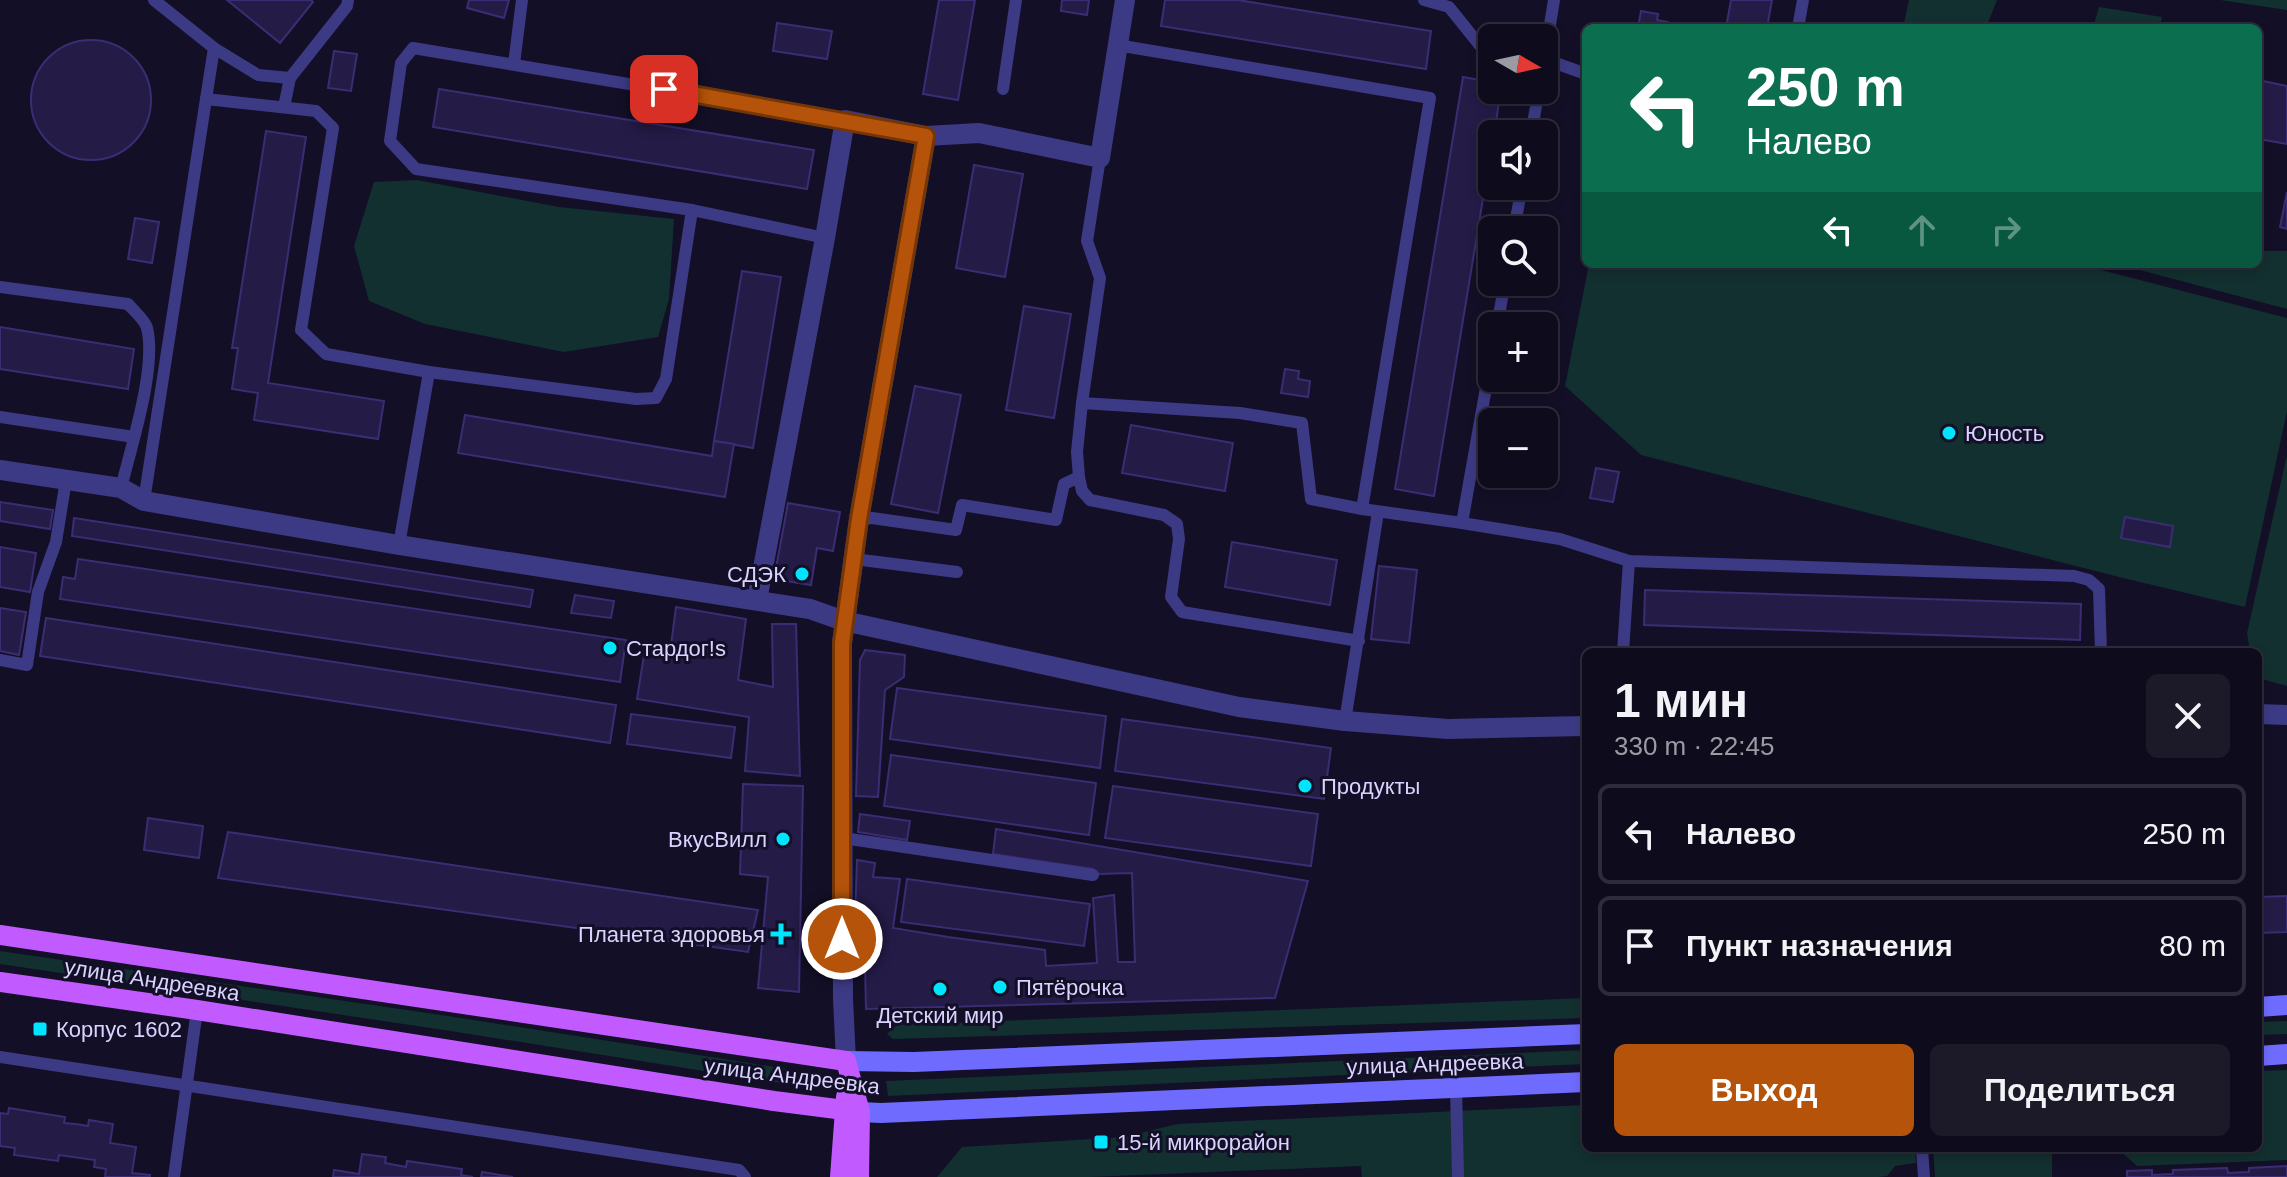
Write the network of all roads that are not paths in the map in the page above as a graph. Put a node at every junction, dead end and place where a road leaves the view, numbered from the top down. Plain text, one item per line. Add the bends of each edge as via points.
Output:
1 (154, 0) edge
2 (348, 0) edge
3 (522, 0) edge
4 (1016, 0) edge
5 (1125, 0) edge
6 (1424, 0) edge
7 (1554, 0) edge
8 (1803, 0) edge
9 (1550, 24) edge
10 (1799, 24) edge
11 (1478, 43) edge
12 (1117, 45) junction
13 (214, 48) junction
14 (514, 64) junction
15 (1558, 65) edge
16 (1582, 73) edge
17 (290, 78) junction
18 (1003, 89) dead end
19 (206, 99) junction
20 (284, 107) junction
21 (845, 120) junction
22 (926, 136) junction
23 (1100, 158) junction
24 (692, 210) junction
25 (825, 238) junction
26 (0, 287) edge
27 (429, 372) junction
28 (1485, 392) edge
29 (1082, 403) junction
30 (0, 417) edge
31 (134, 437) junction
32 (0, 470) edge
33 (1079, 477) junction
34 (66, 480) junction
35 (121, 488) junction
36 (144, 501) junction
37 (1362, 509) junction
38 (1378, 512) junction
39 (859, 519) junction
40 (1462, 523) junction
41 (399, 545) junction
42 (854, 559) junction
43 (1629, 561) junction
44 (957, 572) dead end
45 (757, 600) junction
46 (844, 621) junction
47 (1359, 641) junction
48 (1623, 648) edge
49 (2101, 648) edge
50 (0, 660) edge
51 (2262, 714) edge
52 (2287, 715) edge
53 (1345, 721) junction
54 (1582, 726) edge
55 (843, 838) junction
56 (1093, 875) dead end
57 (0, 935) edge
58 (0, 982) edge
59 (2287, 1005) edge
60 (2262, 1007) edge
61 (197, 1010) junction
62 (1582, 1034) edge
63 (2287, 1054) edge
64 (2262, 1056) edge
65 (0, 1057) edge
66 (846, 1061) junction
67 (1582, 1082) edge
68 (186, 1085) junction
69 (1456, 1087) junction
70 (853, 1111) junction
71 (1922, 1152) edge
72 (174, 1177) edge
73 (745, 1177) edge
74 (840, 1177) edge
75 (859, 1177) edge
76 (1458, 1177) edge
77 (1924, 1177) edge

1 - 13 lane
2 - 17 lane
3 - 14 lane
4 - 18 lane
5 - 12 street
6 - 11 lane via 1449,7
7 - 9 lane
8 - 10 lane
12 - 23 street
12 - 37 lane via 1430,98
13 - 17 lane via 258,75
13 - 19 lane
14 - 21 lane
14 - 24 lane via 413,48 401,63 390,141 416,169
15 - 16 lane
17 - 20 lane
19 - 20 lane
19 - 36 lane
20 - 27 lane via 316,111 333,128 301,330 326,354
21 - 22 street
21 - 25 street
22 - 23 street via 979,133
22 - 39 street
23 - 29 lane via 1087,241 1100,278
24 - 25 lane
24 - 27 lane via 666,379 656,398
25 - 45 street
26 - 31 lane via 128,304 147,325 149,353
27 - 41 lane
28 - 40 lane
29 - 33 lane
29 - 37 lane via 1240,413 1302,423 1311,499
30 - 31 lane
31 - 35 lane
32 - 34 street
33 - 39 lane via 1064,484 1056,520 962,505 956,530
33 - 47 lane via 1090,500 1164,515 1177,524 1171,597 1182,612
34 - 35 street
34 - 50 lane via 56,542 38,592 27,665
35 - 36 street
36 - 41 street
37 - 38 lane
38 - 40 lane
38 - 47 lane
39 - 42 street
40 - 43 lane via 1560,539
41 - 45 street
42 - 44 lane
42 - 46 street
43 - 48 lane
43 - 49 lane via 2074,576 2099,589
45 - 46 street
46 - 53 street via 1239,707
46 - 55 street
47 - 53 lane
51 - 52 street
53 - 54 street via 1448,729
55 - 56 lane
55 - 66 street
57 - 66 main road, улица Андреевка
58 - 61 main road, улица Андреевка
59 - 60 main road
61 - 68 lane
61 - 70 main road, улица Андреевка
62 - 66 main road, улица Андреевка
63 - 64 main road
65 - 68 lane
66 - 70 main road
67 - 69 main road, улица Андреевка
68 - 72 lane
68 - 73 lane via 739,1170
69 - 70 main road, улица Андреевка
69 - 76 lane
70 - 74 main road
70 - 75 main road
71 - 77 lane

